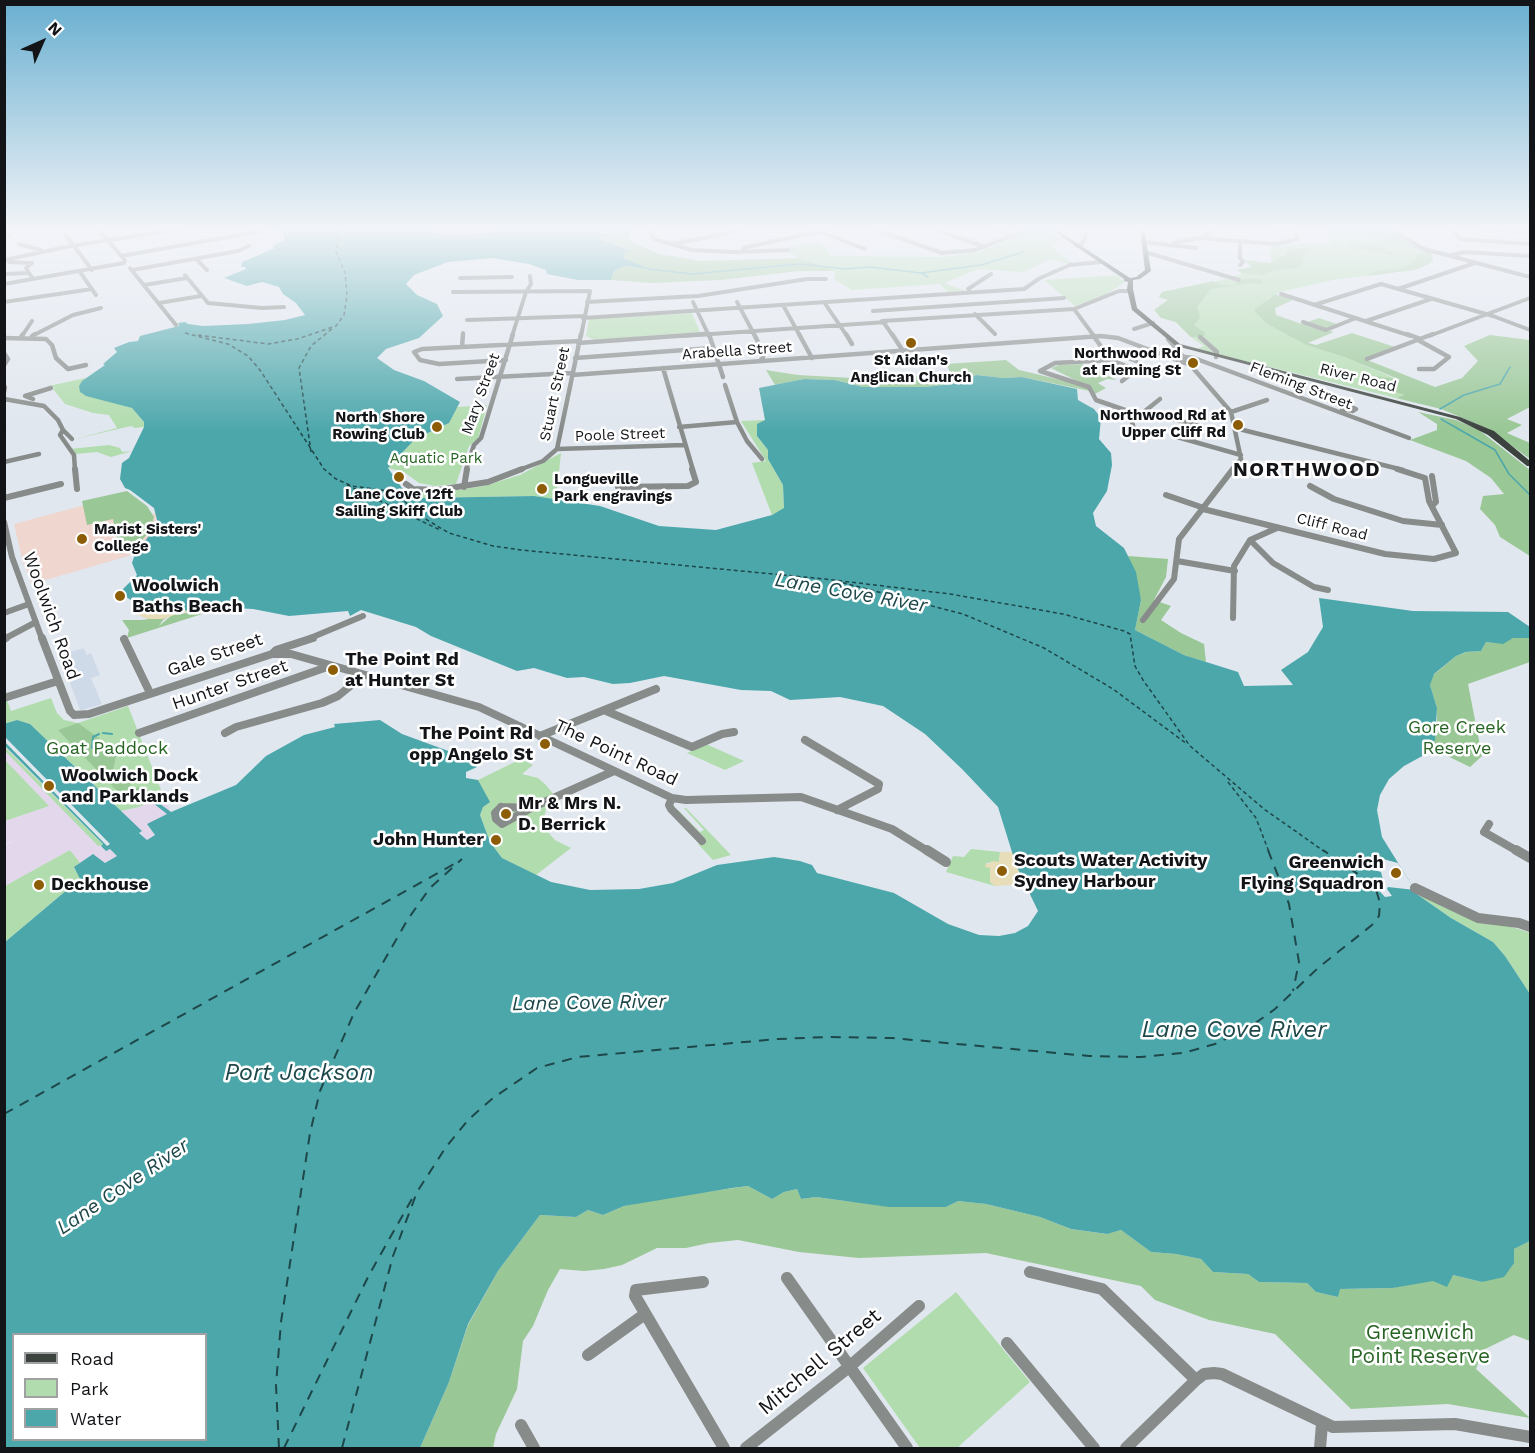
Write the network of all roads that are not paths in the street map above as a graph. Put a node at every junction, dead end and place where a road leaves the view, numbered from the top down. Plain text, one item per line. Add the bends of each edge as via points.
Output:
1 (46, 296) edge
2 (153, 296) edge
3 (201, 296) joint
4 (525, 296) edge
5 (589, 296) edge
6 (699, 296) edge
7 (912, 296) edge
8 (985, 296) edge
9 (1112, 296) edge
10 (1131, 296) edge
11 (1286, 296) edge
12 (1342, 296) edge
13 (1420, 296) edge
14 (1065, 298) dead end
15 (1530, 298) edge
16 (864, 299) junction
17 (1431, 299) junction
18 (4, 302) edge
19 (587, 302) junction
20 (693, 302) dead end
21 (737, 302) dead end
22 (824, 302) junction
23 (159, 303) junction
24 (992, 303) junction
25 (783, 304) junction
26 (966, 304) junction
27 (1314, 305) junction
28 (284, 307) dead end
29 (101, 308) dead end
30 (740, 308) junction
31 (1074, 309) junction
32 (696, 310) junction
33 (873, 311) junction
34 (1003, 314) junction
35 (1487, 314) junction
36 (977, 315) junction
37 (584, 317) junction
38 (519, 318) junction
39 (1356, 318) junction
40 (467, 320) dead end
41 (32, 321) dead end
42 (1365, 321) junction
43 (882, 322) junction
44 (1303, 322) dead end
45 (1152, 323) junction
46 (840, 325) junction
47 (176, 326) dead end
48 (797, 328) junction
49 (1134, 329) dead end
50 (1530, 330) edge
51 (752, 331) junction
52 (463, 333) dead end
53 (708, 334) junction
54 (995, 334) dead end
55 (21, 337) junction
56 (31, 337) junction
57 (1095, 337) junction
58 (1200, 337) dead end
59 (4, 338) edge
60 (1420, 340) junction
61 (578, 342) junction
62 (852, 344) dead end
63 (511, 345) junction
64 (462, 347) junction
65 (712, 348) junction
66 (1103, 348) junction
67 (903, 351) junction
68 (4, 353) edge
69 (1188, 354) junction
70 (1216, 357) junction
71 (575, 358) junction
72 (812, 358) junction
73 (1367, 359) dead end
74 (506, 360) junction
75 (1111, 360) junction
76 (760, 361) junction
77 (1136, 361) dead end
78 (718, 364) junction
79 (4, 365) edge
80 (86, 365) dead end
81 (1192, 366) junction
82 (663, 369) junction
83 (1419, 369) dead end
84 (572, 374) junction
85 (501, 377) junction
86 (723, 377) dead end
87 (457, 379) dead end
88 (1122, 381) dead end
89 (725, 385) dead end
90 (5, 387) edge
91 (51, 388) dead end
92 (4, 392) edge
93 (1331, 398) dead end
94 (4, 399) edge
95 (1160, 399) dead end
96 (1267, 400) dead end
97 (34, 403) junction
98 (1317, 404) junction
99 (1231, 412) junction
100 (737, 422) junction
101 (679, 427) junction
102 (1235, 428) junction
103 (63, 430) junction
104 (1136, 437) dead end
105 (1178, 437) dead end
106 (1409, 438) dead end
107 (72, 439) dead end
108 (1192, 441) junction
109 (684, 445) junction
110 (557, 449) junction
111 (39, 454) dead end
112 (1241, 455) junction
113 (762, 459) dead end
114 (4, 462) edge
115 (1530, 464) edge
116 (1432, 476) dead end
117 (61, 484) dead end
118 (406, 484) dead end
119 (1310, 486) dead end
120 (464, 487) junction
121 (618, 487) dead end
122 (77, 489) dead end
123 (1166, 495) dead end
124 (4, 498) edge
125 (1432, 507) junction
126 (1204, 508) junction
127 (4, 522) edge
128 (1442, 525) junction
129 (1277, 528) junction
130 (1250, 540) junction
131 (1177, 561) junction
132 (1235, 571) junction
133 (1328, 590) dead end
134 (29, 604) junction
135 (4, 613) edge
136 (363, 616) dead end
137 (1233, 618) dead end
138 (1143, 620) dead end
139 (36, 622) junction
140 (4, 639) edge
141 (124, 639) dead end
142 (272, 654) junction
143 (331, 666) junction
144 (364, 675) junction
145 (58, 681) junction
146 (656, 689) dead end
147 (150, 693) junction
148 (4, 698) edge
149 (606, 711) junction
150 (76, 715) joint
151 (734, 732) dead end
152 (139, 733) dead end
153 (225, 733) dead end
154 (540, 736) junction
155 (804, 740) dead end
156 (614, 771) junction
157 (672, 798) junction
158 (531, 808) dead end
159 (837, 810) junction
160 (1489, 824) dead end
161 (702, 841) dead end
162 (1530, 858) edge
163 (946, 862) dead end
164 (1415, 888) dead end
165 (1530, 927) edge
166 (1030, 1272) dead end
167 (787, 1278) dead end
168 (703, 1282) dead end
169 (919, 1306) dead end
170 (645, 1314) junction
171 (1007, 1342) dead end
172 (588, 1355) dead end
173 (849, 1367) junction
174 (1196, 1380) junction
175 (1322, 1424) junction
176 (521, 1425) dead end
177 (1530, 1437) edge
178 (534, 1449) edge
179 (724, 1449) edge
180 (746, 1449) edge
181 (907, 1449) edge
182 (1094, 1449) edge
183 (1126, 1449) edge
184 (1320, 1449) edge

1 - 18 street
2 - 23 street
3 - 23 street
3 - 28 street via 208,303
4 - 38 street, Mary Street
5 - 19 street, Stuart Street
6 - 19 street
7 - 16 street
8 - 24 street
9 - 31 street
10 - 45 main road, River Road via 1134,309
11 - 27 street
12 - 27 street
13 - 17 street
14 - 24 street
15 - 35 street
16 - 22 street
16 - 33 street
17 - 35 street
17 - 42 street
19 - 37 street, Stuart Street
20 - 32 street
21 - 30 street
22 - 25 street
22 - 46 street
23 - 47 street
24 - 26 street
24 - 34 street
25 - 30 street
25 - 48 street
26 - 33 street
26 - 36 street
27 - 39 street
29 - 56 street via 73,315
30 - 32 street
30 - 51 street
31 - 34 street
31 - 57 street
32 - 37 street
32 - 53 street
33 - 43 street
34 - 36 street
35 - 50 street
35 - 60 street
36 - 43 street
36 - 54 street
37 - 38 street
37 - 61 street, Stuart Street
38 - 40 street
38 - 63 street, Mary Street
39 - 42 street
39 - 44 street via 1326,330
41 - 55 street
42 - 60 street
43 - 46 street
43 - 67 street
45 - 49 street
45 - 69 main road, River Road
46 - 48 street
46 - 62 street
48 - 51 street
48 - 72 street
51 - 53 street
51 - 76 street via 762,350
52 - 64 street
53 - 61 street
53 - 65 street
55 - 56 street
55 - 59 street
56 - 80 street via 50,342 56,358 68,369
57 - 66 street
57 - 67 street, Arabella Street
57 - 81 street, Arabella Street via 1116,338
58 - 70 street via 1217,352
60 - 73 street
60 - 83 street via 1449,357 1434,369
61 - 63 street
61 - 71 street, Stuart Street
63 - 64 street
63 - 74 street, Mary Street
64 - 74 street via 414,352 416,357 431,363
65 - 71 street
65 - 78 street
66 - 75 street
66 - 77 street
67 - 72 street, Arabella Street
68 - 79 street via 8,359
69 - 70 main road, River Road
69 - 81 street
69 - 98 street, Fleming Street
70 - 115 main road, River Road via 1458,418 1491,433
71 - 84 street, Stuart Street
72 - 76 street, Arabella Street
74 - 85 street, Mary Street
75 - 88 street via 1136,370
75 - 104 street via 1055,363 1041,369 1042,373 1089,387 1096,400 1125,410
76 - 78 street, Arabella Street
78 - 82 street, Arabella Street
78 - 86 street
81 - 99 street
82 - 84 street, Arabella Street
82 - 101 street
84 - 85 street, Arabella Street
84 - 110 street, Stuart Street
85 - 87 street, Arabella Street
85 - 120 street, Mary Street via 481,438 474,446
89 - 100 street
90 - 92 street
91 - 97 street via 25,396 38,401
93 - 98 street via 1356,409 1347,411
94 - 97 street
95 - 108 street via 1145,411 1202,427
96 - 99 street
97 - 103 street via 51,412
98 - 106 street, Fleming Street
99 - 102 street
100 - 101 street
100 - 113 street
101 - 109 street
102 - 112 street
102 - 125 street via 1417,474 1425,478
103 - 107 street
103 - 122 street via 60,435 75,460
105 - 108 street
108 - 112 street
109 - 110 street, Poole Street
109 - 121 street via 696,482 693,484
110 - 120 street, Stuart Street via 543,461
111 - 114 street
112 - 126 street via 1241,462
116 - 125 street via 1436,502
117 - 124 street
118 - 120 street, Stuart Street via 413,489
119 - 128 street via 1334,499 1403,521
123 - 126 street, Cliff Road
125 - 128 street
126 - 129 street, Cliff Road
126 - 131 street via 1179,538
127 - 134 street, Woolwich Road
128 - 129 street, Cliff Road via 1456,553 1434,559 1386,554
129 - 130 street
130 - 132 street via 1234,566
130 - 133 street via 1273,563 1314,587
131 - 132 street
131 - 138 street via 1174,579
132 - 137 street
134 - 135 street
134 - 139 street, Woolwich Road
136 - 142 street, Gale Street
139 - 140 street
139 - 145 street, Woolwich Road
141 - 147 street
142 - 143 street, The Point Road via 291,654
142 - 147 street, Gale Street
143 - 144 street, The Point Road
143 - 152 street, Hunter Street
144 - 153 street via 322,704
144 - 154 street, The Point Road via 479,707
145 - 148 street
145 - 150 street, Woolwich Road via 71,713
146 - 149 street
147 - 150 street, Gale Street
149 - 151 street via 692,747
149 - 154 street
154 - 156 street, The Point Road
155 - 159 street via 879,784 878,789
156 - 157 street, The Point Road
156 - 158 street
157 - 159 street, The Point Road via 801,797
157 - 161 street via 671,809
159 - 163 street, The Point Road via 892,829
160 - 162 street via 1484,832
164 - 165 street via 1478,918
166 - 174 street via 1102,1289
167 - 173 street
168 - 170 street via 636,1290 635,1296
169 - 173 street, Mitchell Street
170 - 172 street
170 - 179 street
171 - 182 street
173 - 180 street, Mitchell Street
173 - 181 street
174 - 175 street via 1204,1374 1222,1374
174 - 183 street
175 - 177 street via 1346,1429 1455,1424
175 - 184 street
176 - 178 street

